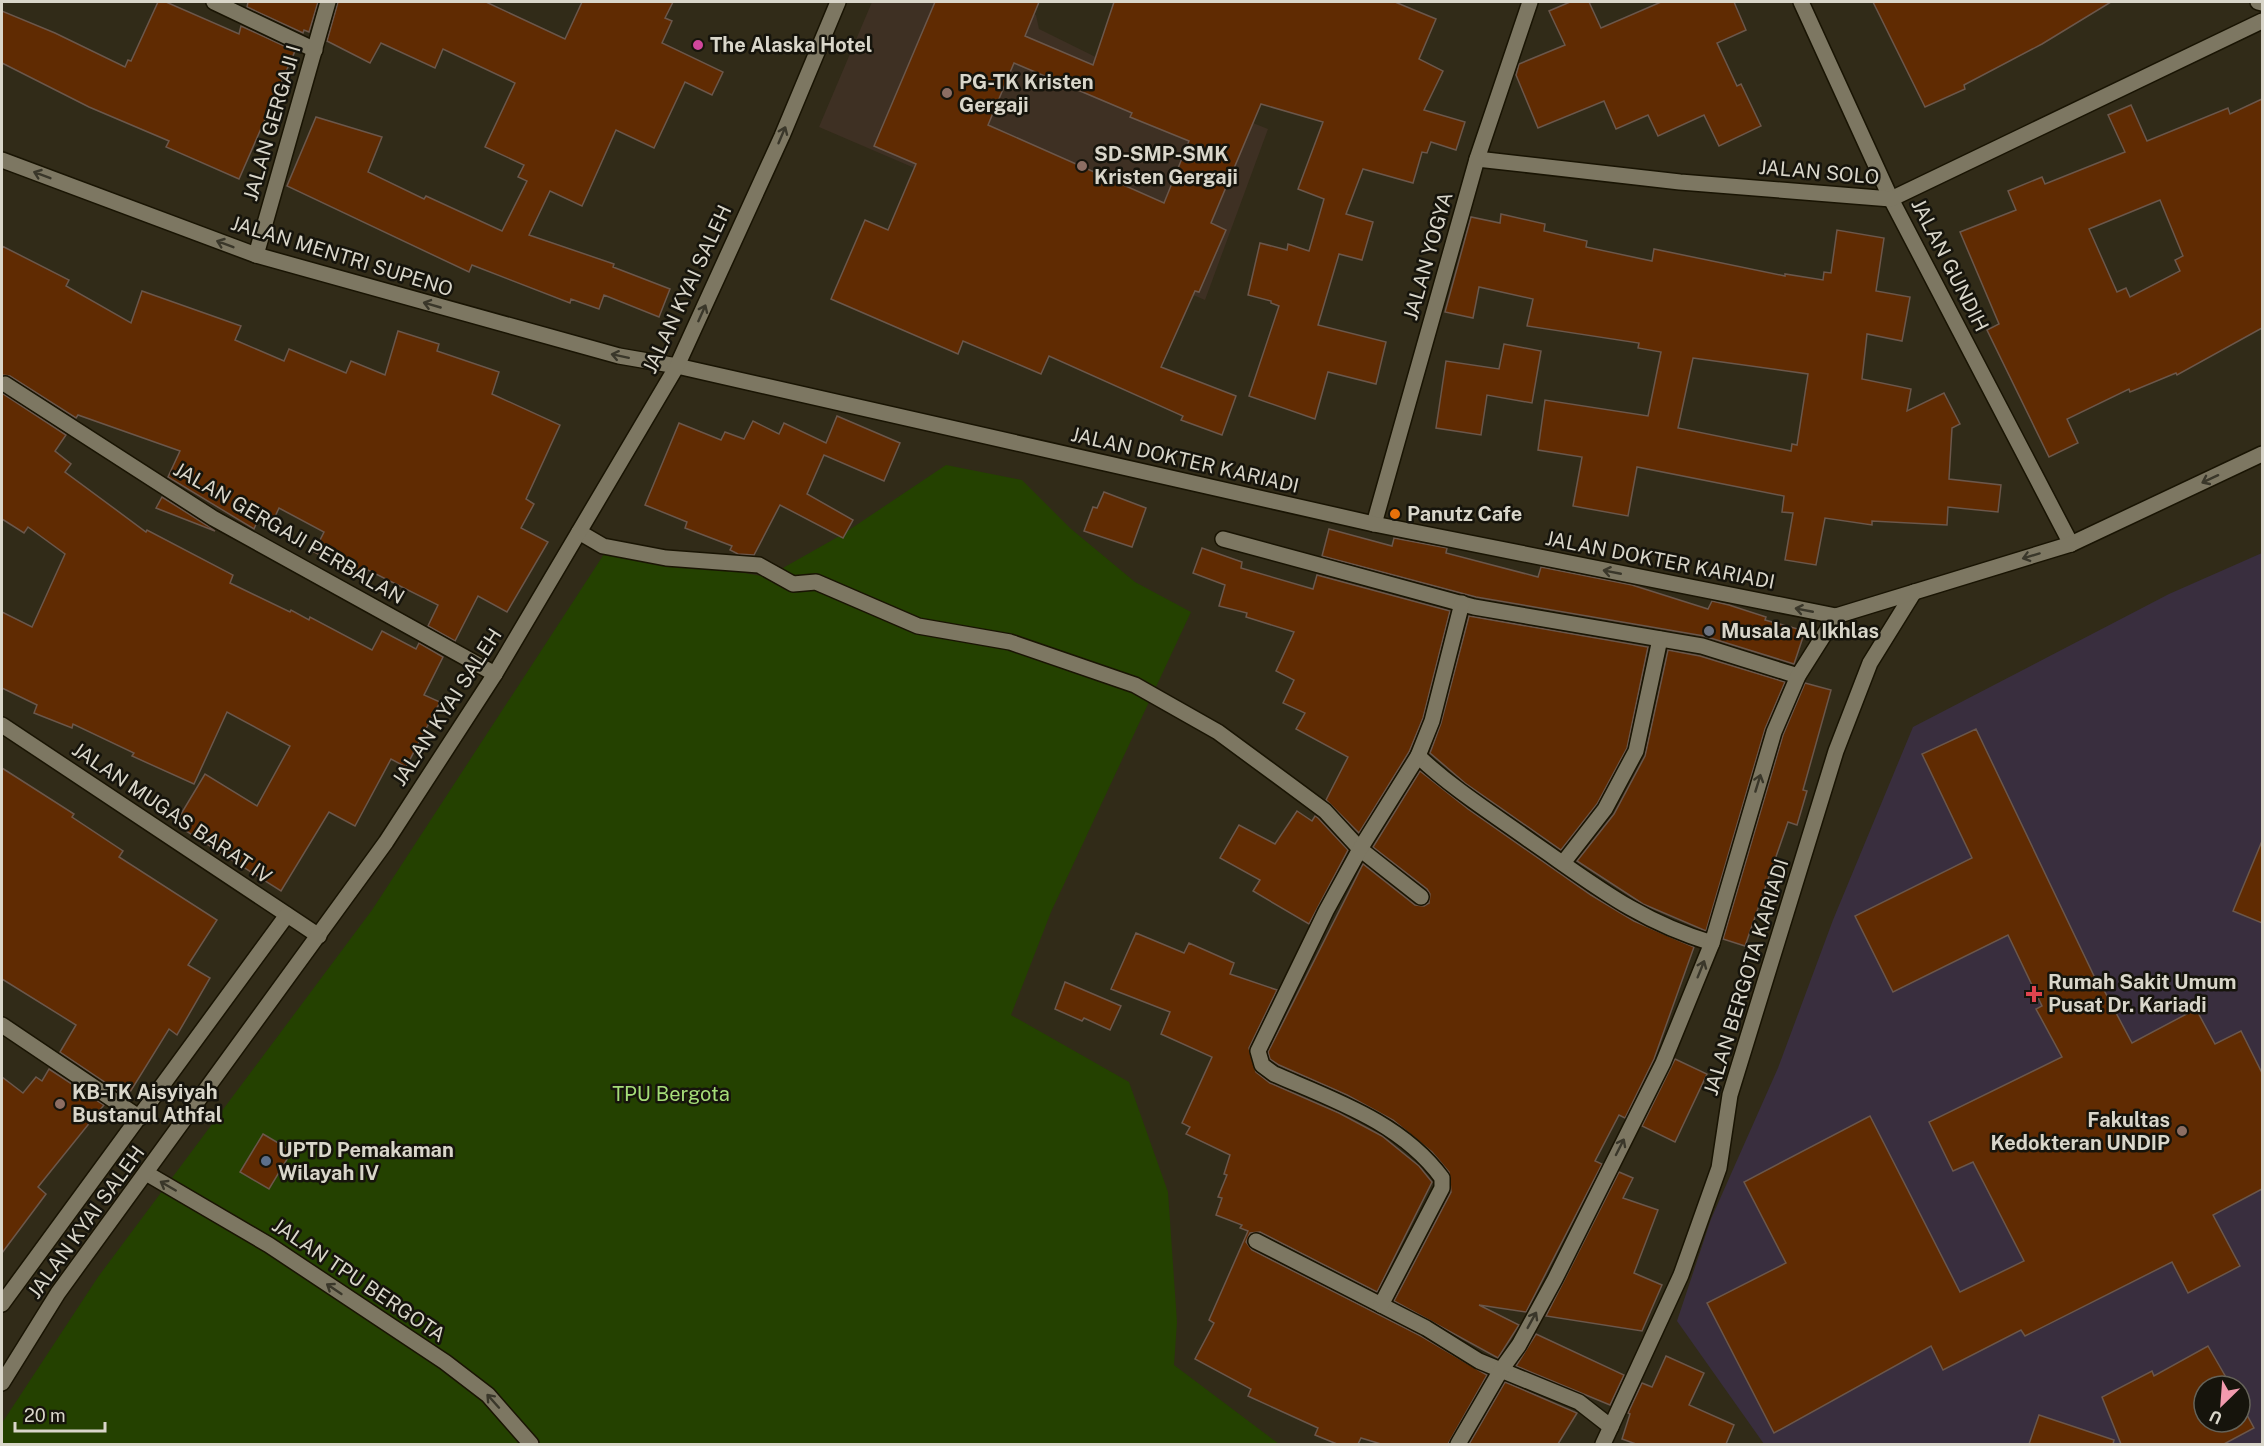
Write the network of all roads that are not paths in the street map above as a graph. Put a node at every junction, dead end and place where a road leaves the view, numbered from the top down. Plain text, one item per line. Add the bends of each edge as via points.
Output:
1 (214, 2) edge
2 (328, 2) edge
3 (838, 2) edge
4 (1530, 2) edge
5 (1801, 2) edge
6 (2258, 2) edge
7 (2262, 3) edge
8 (2262, 21) edge
9 (315, 50) junction
10 (1477, 159) junction
11 (2, 160) edge
12 (1891, 199) junction
13 (256, 255) junction
14 (677, 366) junction
15 (5, 384) dead end
16 (2262, 454) edge
17 (1374, 524) junction
18 (579, 532) junction
19 (1223, 539) dead end
20 (2072, 544) junction
21 (1914, 592) junction
22 (1462, 603) junction
23 (1836, 616) junction
24 (1660, 639) junction
25 (495, 674) junction
26 (1798, 676) junction
27 (2, 725) edge
28 (1418, 756) junction
29 (1360, 849) junction
30 (1563, 863) junction
31 (1421, 897) dead end
32 (287, 915) junction
33 (319, 936) junction
34 (1712, 943) junction
35 (2, 1025) edge
36 (140, 1118) junction
37 (146, 1173) junction
38 (1256, 1241) dead end
39 (2, 1304) edge
40 (1381, 1305) junction
41 (1501, 1370) junction
42 (2, 1383) edge
43 (1611, 1427) junction
44 (531, 1444) edge
45 (1458, 1444) edge
46 (1603, 1444) edge

1 - 9 street
2 - 9 street, JALAN GERGAJI I
14 -> 3 street, JALAN KYAI SALEH
4 - 10 street, JALAN YOGYA
5 - 12 street, JALAN GUNDIH
6 - 7 street
8 - 12 street, JALAN SOLO
9 - 13 street, JALAN GERGAJI I
10 - 12 street, JALAN SOLO via 1680,182
10 - 17 street, JALAN YOGYA
13 -> 11 street, JALAN MENTRI SUPENO
12 - 20 street, JALAN GUNDIH
14 -> 13 street, JALAN MENTRI SUPENO via 619,356
14 - 17 street, JALAN DOKTER KARIADI
14 - 18 street, JALAN KYAI SALEH
15 - 25 street, JALAN GERGAJI PERBALAN via 213,518
16 -> 20 street, JALAN DOKTER KARIADI
23 -> 17 street, JALAN DOKTER KARIADI
18 - 25 street, JALAN KYAI SALEH
18 - 29 street via 603,546 666,558 759,565 793,584 816,582 918,626 1010,642 1135,685 1218,732 1325,811
19 - 22 street
20 -> 21 street, JALAN DOKTER KARIADI
21 - 23 street, JALAN DOKTER KARIADI
21 - 43 street, JALAN BERGOTA KARIADI via 1870,663 1836,751 1730,1095 1719,1168 1681,1275
22 - 24 street
22 - 28 street via 1432,721
23 - 26 street
24 - 26 street via 1702,646
24 - 30 street via 1636,752 1605,809
25 - 33 street, JALAN KYAI SALEH via 386,842
34 -> 26 street via 1774,732
27 - 32 street, JALAN MUGAS BARAT IV
28 - 29 street
28 - 30 street via 1443,780
29 - 31 street
29 - 40 street via 1309,942 1258,1051 1262,1065 1274,1074 1369,1116 1405,1141 1442,1178 1442,1188
30 - 34 street via 1650,921
32 - 33 street, JALAN MUGAS BARAT IV
32 - 36 street
33 - 37 street, JALAN KYAI SALEH
41 -> 34 street via 1555,1279 1663,1063
35 - 36 street
36 - 39 street
37 - 42 street, JALAN KYAI SALEH via 58,1293
44 -> 37 street, JALAN TPU BERGOTA via 488,1395 445,1362 269,1245
38 - 40 street
40 - 41 street
41 - 43 street via 1579,1402
41 - 45 street
43 - 46 street, JALAN BERGOTA KARIADI

